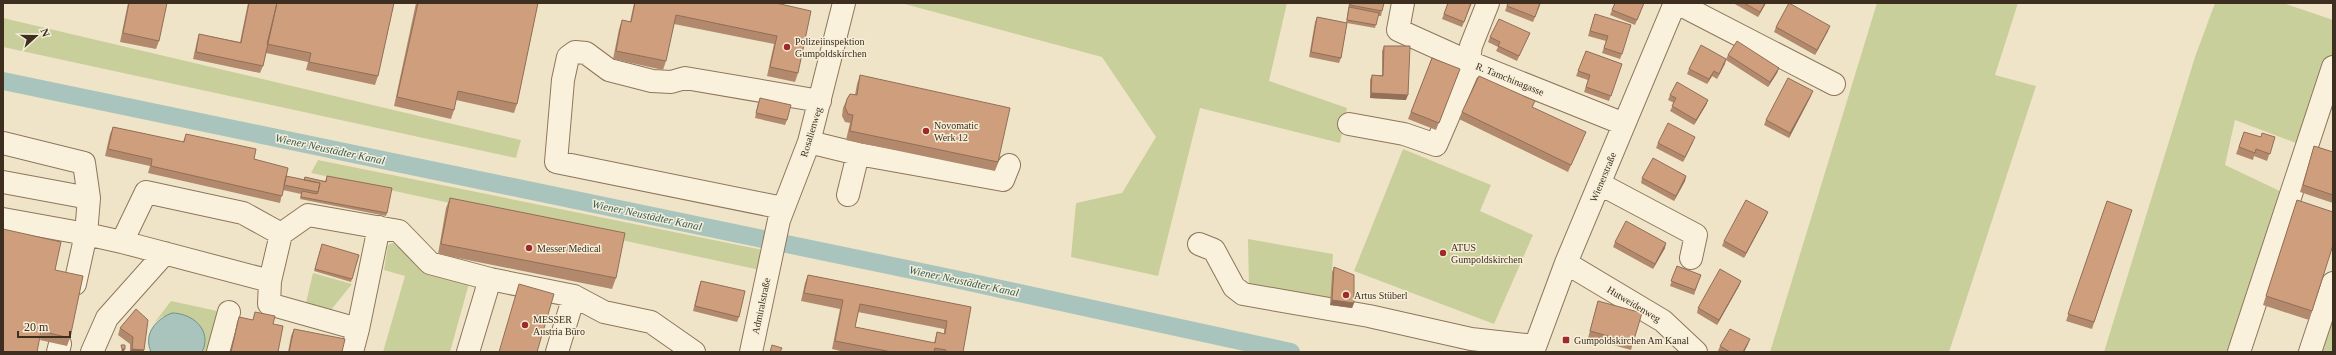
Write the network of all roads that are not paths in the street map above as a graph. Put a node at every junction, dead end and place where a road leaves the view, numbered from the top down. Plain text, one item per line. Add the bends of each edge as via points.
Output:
1 (844, 3) edge
2 (1403, 3) edge
3 (1488, 3) edge
4 (1676, 3) edge
5 (1469, 62) junction
6 (2333, 67) edge
7 (1834, 84) dead end
8 (820, 101) junction
9 (2325, 120) edge
10 (1349, 124) dead end
11 (1624, 124) junction
12 (810, 142) junction
13 (3, 143) edge
14 (858, 154) junction
15 (1009, 165) dead end
16 (3, 182) edge
17 (1600, 184) junction
18 (848, 194) dead end
19 (89, 198) junction
20 (780, 218) junction
21 (3, 219) edge
22 (379, 228) junction
23 (86, 234) junction
24 (281, 234) junction
25 (122, 242) junction
26 (1199, 244) dead end
27 (165, 253) junction
28 (1691, 258) dead end
29 (771, 259) joint
30 (1566, 264) junction
31 (490, 279) junction
32 (270, 281) junction
33 (2333, 283) edge
34 (75, 284) edge
35 (574, 296) junction
36 (229, 312) dead end
37 (358, 329) junction
38 (1534, 349) edge
39 (92, 352) edge
40 (218, 352) edge
41 (352, 352) edge
42 (468, 352) edge
43 (557, 352) edge
44 (694, 352) edge
45 (751, 352) edge
46 (1696, 352) edge
47 (2239, 352) edge
48 (2310, 352) edge

1 - 8 street, Rosalienweg
2 - 5 street, R. Tamchinagasse via 1398,30
3 - 5 street via 1470,46
4 - 7 street
4 - 11 street, Wienerstraße
5 - 10 street via 1468,73 1436,145 1404,134
5 - 11 street, R. Tamchinagasse
6 - 9 street
8 - 12 street, Rosalienweg
8 - 20 street via 685,78 671,82 652,81 609,70 586,53 575,52 568,57 563,80 556,162
9 - 47 street
11 - 17 street, Wienerstraße
12 - 14 street
12 - 20 street, Rosalienweg
13 - 19 street via 84,162
14 - 15 street via 1003,180
14 - 18 street
16 - 19 street
17 - 28 street via 1696,235
17 - 30 street, Wienerstraße
19 - 23 street
20 - 29 street, Rosalienweg
21 - 23 street
22 - 24 street via 308,215
22 - 31 street via 399,231 430,263
22 - 37 street
23 - 25 street
23 - 34 street
24 - 25 street via 242,213 146,192
24 - 32 street
25 - 27 street
26 - 38 street via 1214,250 1234,287 1243,294
27 - 32 street
27 - 39 street via 107,318
29 - 45 street, Admiralstraße
30 - 38 street, Wienerstraße
30 - 46 street, Hutweidenweg via 1663,320
31 - 35 street
31 - 42 street
32 - 37 street via 269,304
33 - 48 street
35 - 43 street
35 - 44 street via 604,312 651,322
36 - 40 street
37 - 41 street

